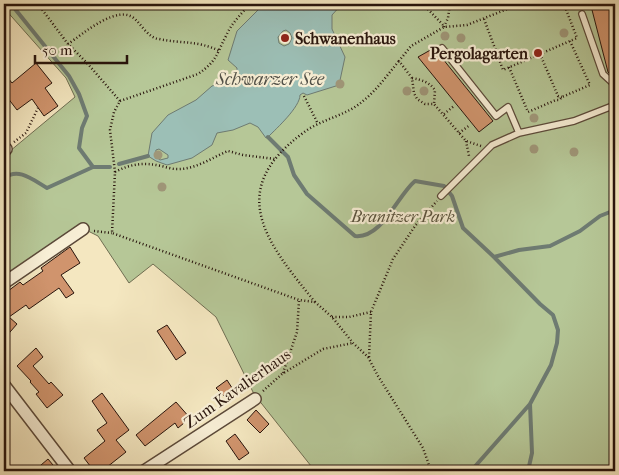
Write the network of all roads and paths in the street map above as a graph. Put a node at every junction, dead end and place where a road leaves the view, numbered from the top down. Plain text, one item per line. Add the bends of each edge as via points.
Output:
1 (38, 4) edge
2 (250, 4) edge
3 (422, 4) edge
4 (450, 4) edge
5 (475, 4) edge
6 (485, 4) edge
7 (507, 4) edge
8 (520, 4) edge
9 (564, 4) edge
10 (508, 9) junction
11 (582, 14) dead end
12 (484, 19) junction
13 (444, 27) junction
14 (570, 41) junction
15 (68, 44) junction
16 (442, 48) dead end
17 (220, 51) junction
18 (540, 54) junction
19 (399, 61) junction
20 (509, 67) junction
21 (412, 78) junction
22 (615, 85) edge
23 (304, 96) dead end
24 (560, 97) junction
25 (120, 101) junction
26 (434, 104) junction
27 (615, 105) edge
28 (454, 106) dead end
29 (38, 108) dead end
30 (443, 115) junction
31 (318, 124) junction
32 (470, 125) dead end
33 (459, 133) junction
34 (519, 133) junction
35 (5, 150) edge
36 (274, 159) junction
37 (471, 166) junction
38 (115, 171) junction
39 (441, 196) joint
40 (82, 229) joint
41 (112, 233) junction
42 (4, 283) edge
43 (299, 300) junction
44 (315, 302) junction
45 (372, 312) junction
46 (332, 318) junction
47 (353, 343) junction
48 (368, 357) junction
49 (282, 374) junction
50 (4, 385) edge
51 (254, 399) joint
52 (70, 471) edge
53 (144, 471) edge
54 (431, 471) edge

1 - 15 path
2 - 17 path via 226,35
3 - 13 path
4 - 13 path
5 - 6 path via 476,7
7 - 10 path
8 - 10 path
9 - 14 path via 577,38
10 - 12 path
11 - 22 lane via 603,74
12 - 13 path via 467,25
12 - 20 path via 503,70
13 - 19 path via 411,46
14 - 18 path
14 - 24 path via 590,85
15 - 17 path via 98,23 119,14 134,17 147,33 157,39 206,45
15 - 25 path
16 - 34 lane via 496,116 508,107
17 - 25 path via 208,68 198,74
18 - 20 path
18 - 24 path
19 - 21 path
19 - 31 path via 363,101
20 - 24 path via 528,112
21 - 26 path via 416,99
21 - 26 path via 431,85 435,90
23 - 31 path
25 - 38 path via 110,130
26 - 30 path
27 - 34 lane via 574,121
28 - 30 path
29 - 35 path via 26,134
30 - 33 path
31 - 36 path
32 - 33 path
33 - 37 path via 466,140
34 - 37 lane via 492,145
36 - 38 path via 228,151 189,168 137,164
36 - 44 path via 259,192 266,234 282,262
37 - 39 lane
38 - 41 path
39 - 45 path via 393,259
40 - 41 path
40 - 42 street
41 - 43 path
43 - 44 path
43 - 49 path via 297,332
44 - 46 path
45 - 46 path
45 - 48 path
46 - 47 path
47 - 48 path
47 - 49 path, Zum Kavalierhaus via 323,349
48 - 54 path via 423,448
49 - 51 path, Zum Kavalierhaus
50 - 52 street
51 - 53 street, Zum Kavalierhaus

